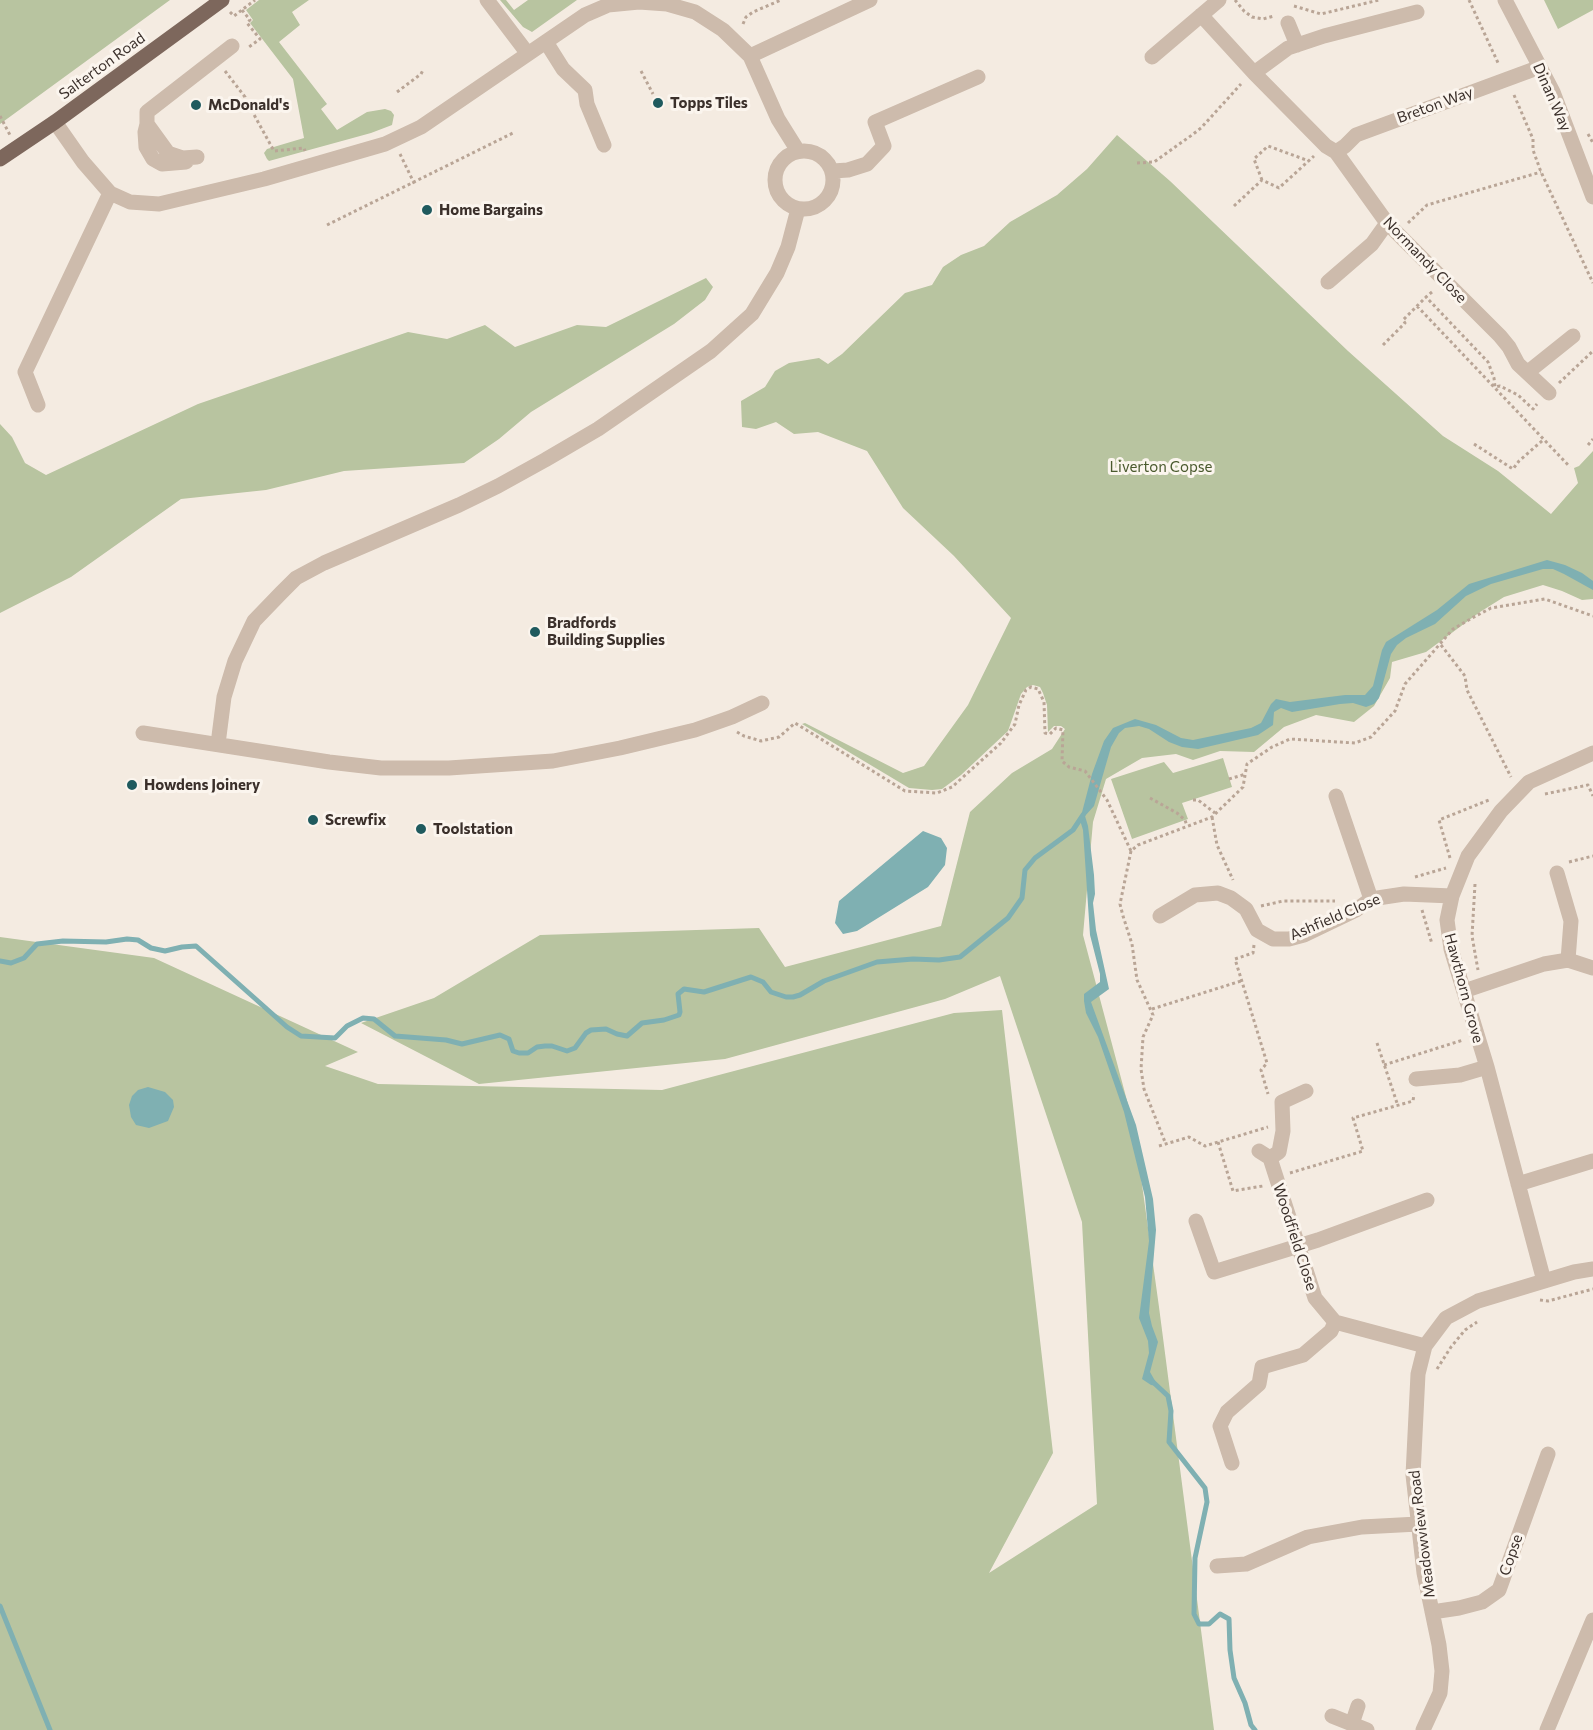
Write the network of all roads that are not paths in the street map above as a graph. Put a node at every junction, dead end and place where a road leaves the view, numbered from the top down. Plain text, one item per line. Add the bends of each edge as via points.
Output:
1 (222, 0) edge
2 (488, 0) edge
3 (870, 0) edge
4 (1505, 0) edge
5 (1223, 2) edge
6 (1417, 12) dead end
7 (1201, 15) junction
8 (1288, 23) dead end
9 (546, 42) junction
10 (1297, 45) junction
11 (236, 50) road end
12 (528, 54) junction
13 (750, 56) junction
14 (1152, 57) dead end
15 (1540, 67) junction
16 (1253, 73) junction
17 (978, 77) dead end
18 (55, 122) junction
19 (604, 145) dead end
20 (1331, 149) junction
21 (798, 151) junction
22 (197, 157) dead end
23 (0, 159) edge
24 (833, 171) junction
25 (110, 193) junction
26 (1593, 197) edge
27 (798, 209) junction
28 (1393, 228) junction
29 (1328, 282) dead end
30 (1573, 336) dead end
31 (1528, 372) junction
32 (1549, 393) dead end
33 (38, 405) dead end
34 (762, 703) dead end
35 (143, 733) dead end
36 (218, 744) junction
37 (1592, 755) edge
38 (1335, 796) dead end
39 (1557, 873) road end
40 (1452, 896) junction
41 (1371, 899) junction
42 (1160, 916) dead end
43 (1568, 960) junction
44 (1593, 968) edge
45 (1464, 991) junction
46 (1487, 1068) junction
47 (1416, 1079) road end
48 (1306, 1091) dead end
49 (1593, 1161) edge
50 (1518, 1184) junction
51 (1426, 1200) dead end
52 (1196, 1221) dead end
53 (1297, 1246) junction
54 (1593, 1269) edge
55 (1544, 1281) junction
56 (1335, 1323) junction
57 (1425, 1346) junction
58 (1548, 1454) dead end
59 (1232, 1463) dead end
60 (1418, 1524) junction
61 (1217, 1566) dead end
62 (1432, 1612) junction
63 (1593, 1620) edge
64 (1358, 1706) dead end
65 (1332, 1716) dead end
66 (1352, 1724) junction
67 (1367, 1730) edge
68 (1423, 1730) edge
69 (1547, 1730) edge

1 - 18 main road, Salterton Road
2 - 12 street
3 - 13 street
4 - 15 street, Dinan Way
5 - 7 street
6 - 10 street
7 - 14 street
7 - 16 street, Normandy Close
8 - 10 street
9 - 12 street
9 - 13 street via 608,4 639,2 668,4 695,12 723,30
9 - 19 street via 563,69 585,90 586,104
10 - 16 street
11 - 22 street via 147,112 147,124 168,153
12 - 25 street via 421,127 385,144 159,204 130,202
13 - 21 street
15 - 20 street, Breton Way via 1356,135
15 - 26 street, Dinan Way
16 - 20 street, Normandy Close
17 - 24 street via 874,122 884,146 867,164
18 - 23 main road, Salterton Road
18 - 25 street
20 - 28 street, Normandy Close
21 - 24 street via 819,154
21 - 27 street via 782,160 774,176 776,191 785,203
24 - 27 street via 834,183 822,204
25 - 33 street via 25,372
27 - 36 street via 788,248 757,306 711,351 598,429 535,466 469,500 324,563 280,593 254,621 235,661 224,697
28 - 29 street
28 - 31 street, Normandy Close via 1500,336
30 - 31 street
31 - 32 street, Normandy Close
34 - 36 street via 695,730 553,761 381,768
35 - 36 street
37 - 40 street, Hawthorn Grove via 1509,793 1468,856
38 - 41 street
39 - 43 street via 1571,921
40 - 41 street, Ashfield Close via 1404,894
40 - 45 street, Hawthorn Grove via 1447,920 1450,949
41 - 42 street, Ashfield Close via 1356,910 1289,939 1273,939 1257,930 1245,909 1218,893 1194,895
43 - 44 street
43 - 45 street via 1544,964
45 - 46 street, Hawthorn Grove
46 - 47 street
46 - 50 street, Hawthorn Grove
48 - 53 street, Woodfield Close via 1282,1102 1279,1152 1264,1154 1276,1178
49 - 50 street
50 - 55 street, Hawthorn Grove
51 - 53 street
52 - 53 street via 1214,1272
53 - 56 street, Woodfield Close via 1315,1298
54 - 55 street, Meadowview Road
55 - 57 street, Meadowview Road via 1478,1301 1446,1318
56 - 57 street
56 - 59 street via 1303,1355 1262,1367 1259,1384 1227,1412 1221,1426
57 - 60 street, Meadowview Road via 1418,1374 1413,1475
58 - 62 street, Copse via 1499,1590 1482,1602
60 - 61 street via 1362,1527 1308,1537 1246,1564
60 - 62 street, Meadowview Road
62 - 68 street, Meadowview Road via 1442,1671 1440,1693
63 - 69 street
64 - 66 street
65 - 66 street
66 - 67 street

